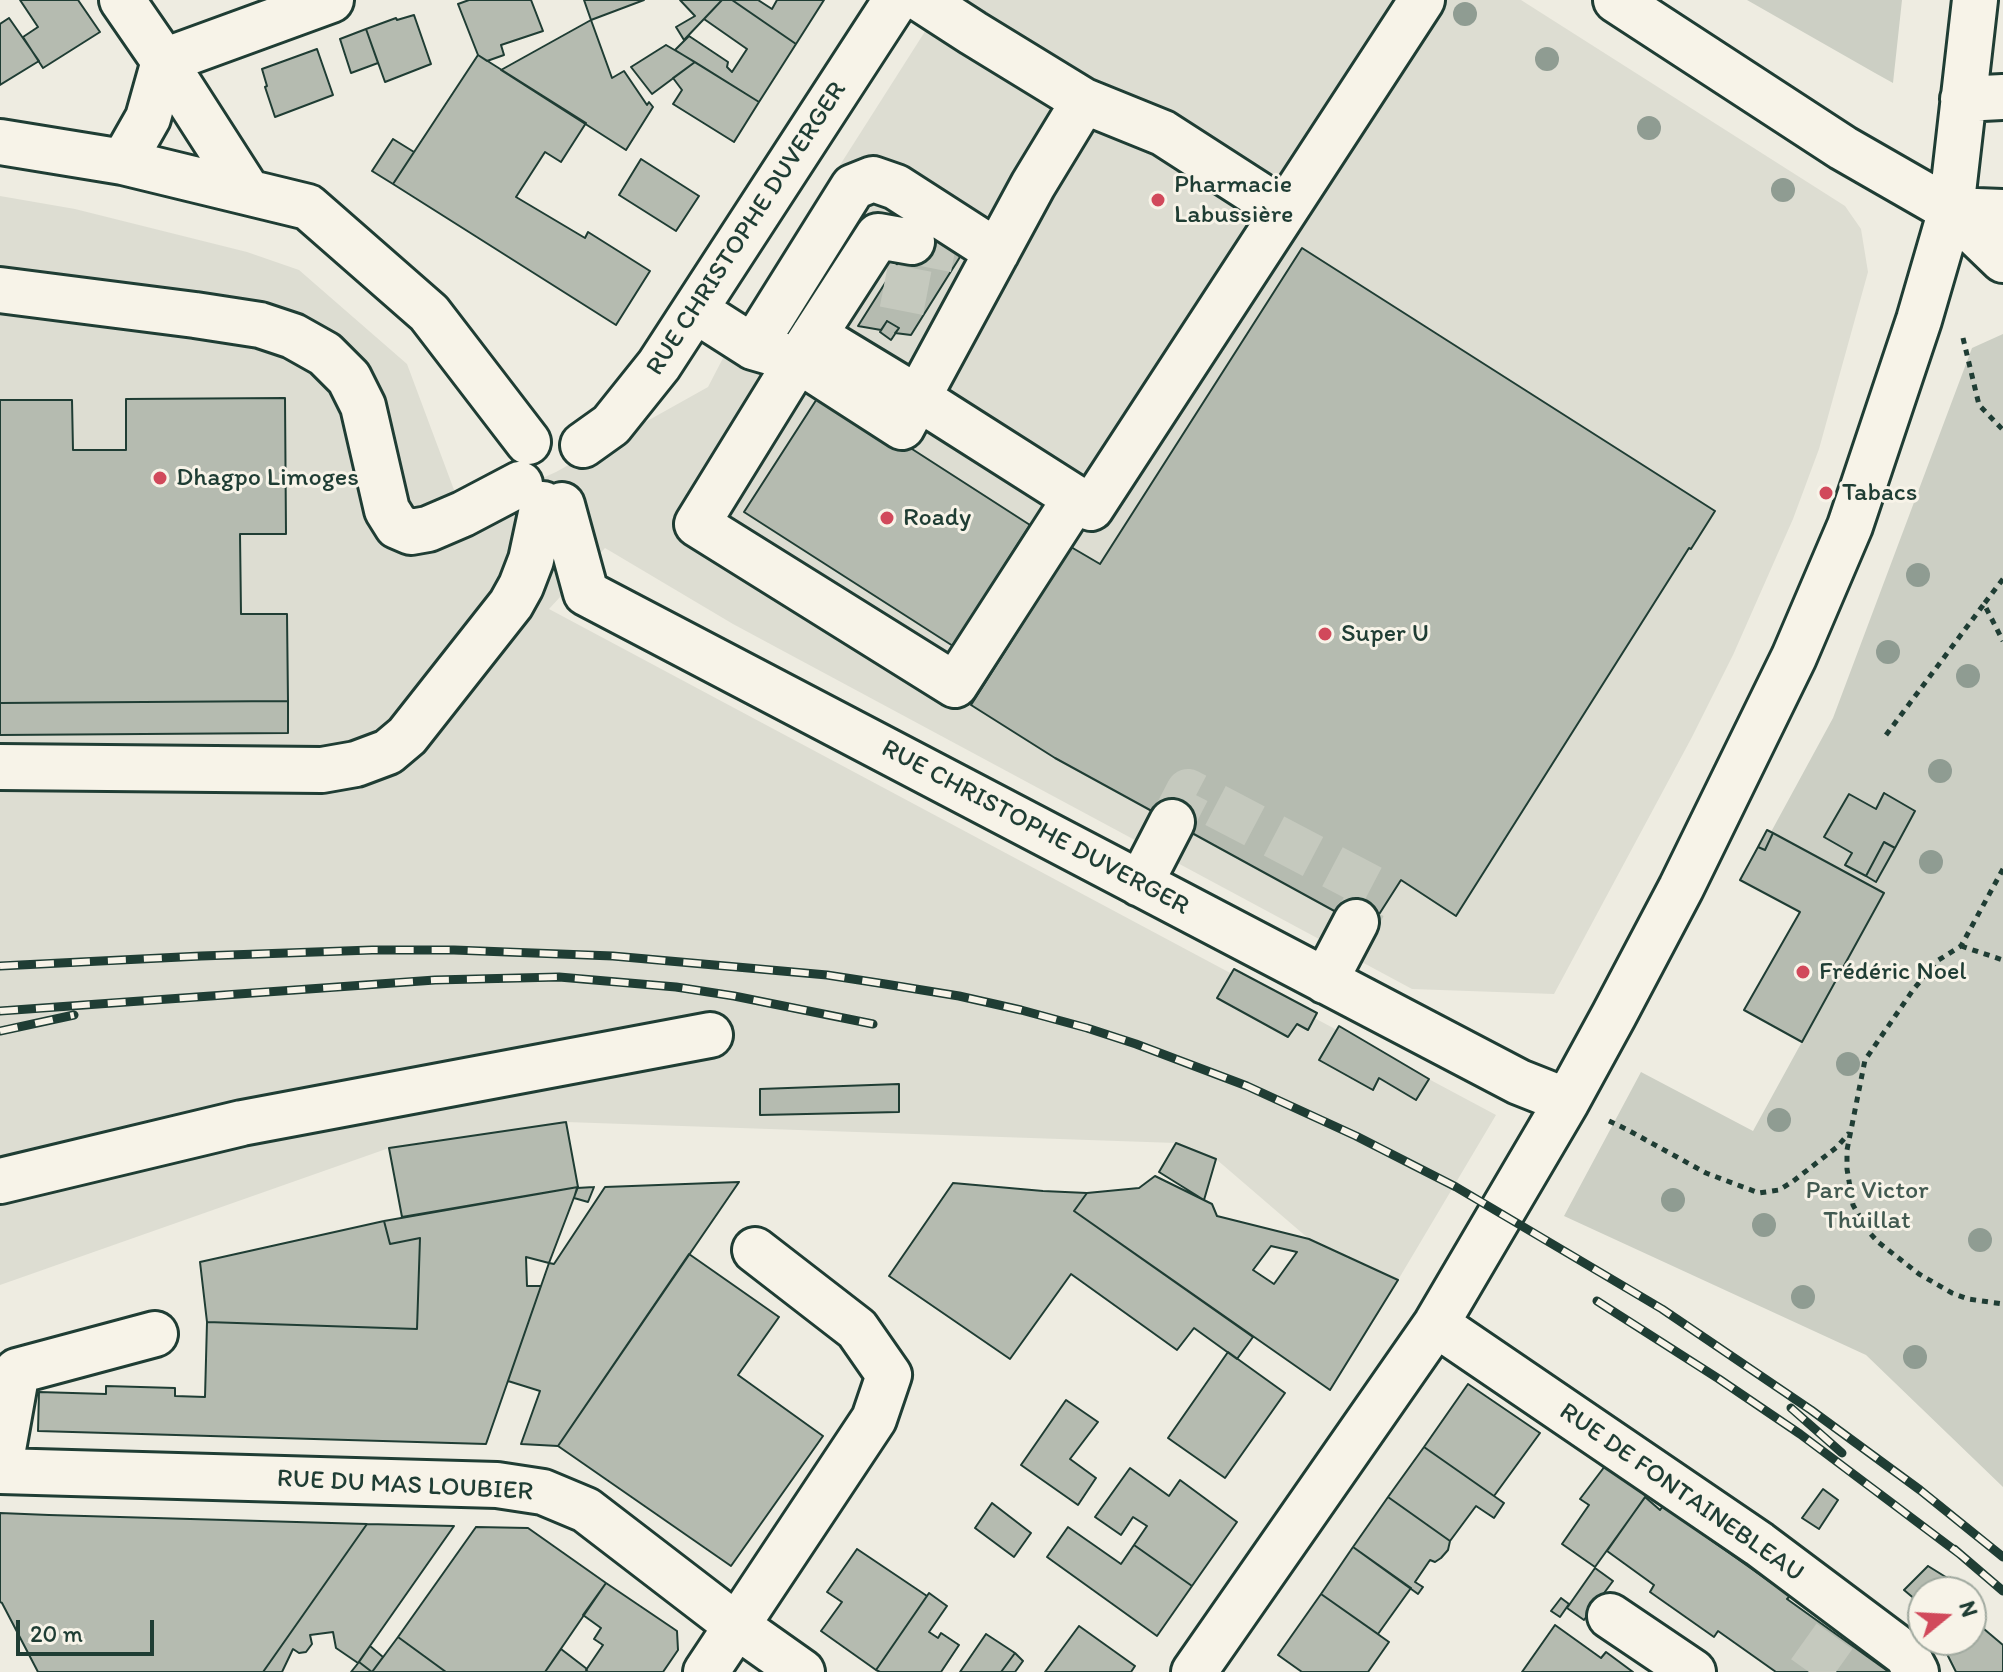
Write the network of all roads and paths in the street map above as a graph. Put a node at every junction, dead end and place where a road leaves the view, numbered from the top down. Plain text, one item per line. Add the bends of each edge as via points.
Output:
1 (122, 0) edge
2 (331, 0) edge
3 (896, 0) edge
4 (922, 0) edge
5 (1422, 0) edge
6 (1616, 0) edge
7 (1975, 0) edge
8 (164, 61) junction
9 (1983, 98) edge
10 (1084, 101) junction
11 (0, 142) edge
12 (123, 162) junction
13 (248, 192) junction
14 (1951, 210) junction
15 (1284, 211) junction
16 (2003, 212) edge
17 (2003, 260) edge
18 (964, 284) junction
19 (0, 290) edge
20 (858, 292) junction
21 (695, 310) junction
22 (1919, 320) junction
23 (753, 347) junction
24 (918, 398) junction
25 (2003, 430) edge
26 (528, 442) junction
27 (583, 445) junction
28 (542, 498) junction
29 (1075, 499) junction
30 (2003, 579) edge
31 (1984, 604) junction
32 (2003, 641) edge
33 (1886, 735) dead end
34 (0, 767) edge
35 (1172, 822) tunnel mouth
36 (2003, 869) edge
37 (1140, 884) junction
38 (1356, 922) tunnel mouth
39 (1961, 946) junction
40 (2003, 960) edge
41 (1325, 981) junction
42 (710, 1035) dead end
43 (1567, 1101) junction
44 (1849, 1132) junction
45 (0, 1181) edge
46 (755, 1250) dead end
47 (2003, 1304) edge
48 (1436, 1324) junction
49 (155, 1334) dead end
50 (0, 1468) edge
51 (1610, 1616) dead end
52 (737, 1626) junction
53 (706, 1672) edge
54 (802, 1672) edge
55 (1194, 1672) edge
56 (1693, 1672) edge
57 (1916, 1672) edge

1 - 8 street
2 - 8 street
3 - 21 street, RUE CHRISTOPHE DUVERGER
4 - 10 street
5 - 15 street
6 - 14 street via 1843,148
7 - 9 street
8 - 12 street via 148,118
8 - 13 street
9 - 14 street
10 - 15 street via 1163,133
10 - 18 street
11 - 12 street
12 - 13 street
13 - 26 street via 308,207 429,313
14 - 16 street
14 - 17 street
14 - 22 street
15 - 29 street via 1091,508
18 - 23 street via 896,187 873,179 853,187
18 - 24 street
19 - 28 street via 260,325 315,348 349,378 363,406 387,510 397,526 411,532 463,514
20 - 23 street
20 - 24 street via 902,427
20 - 29 street via 697,524 955,685
21 - 23 street
21 - 27 street, RUE CHRISTOPHE DUVERGER via 611,425
22 - 25 path via 1962,335 1979,405
22 - 43 street via 1850,526 1794,657 1681,888
24 - 29 street
26 - 27 street via 557,431
26 - 28 street via 517,470
27 - 28 street via 590,458 586,487 575,499
28 - 34 street via 531,560 511,604 407,736 388,752 322,770
28 - 37 street, RUE CHRISTOPHE DUVERGER via 586,593
30 - 31 path
31 - 32 path
31 - 33 path
35 - 37 street
36 - 39 path
37 - 41 street, RUE CHRISTOPHE DUVERGER
38 - 41 street
39 - 40 path
39 - 44 path via 1937,961 1865,1060
41 - 43 street, RUE CHRISTOPHE DUVERGER via 1519,1082
42 - 45 street via 242,1123
43 - 44 path via 1706,1173 1759,1193 1792,1182
43 - 48 street
44 - 47 path via 1853,1205 1868,1231 1891,1254 1952,1293
46 - 52 street via 857,1329 889,1375 874,1419
48 - 55 street
48 - 57 street, RUE DE FONTAINEBLEAU via 1759,1544 1907,1655
49 - 50 street via 17,1371
50 - 52 street, RUE DU MAS LOUBIER via 497,1485 543,1492 586,1510
51 - 56 street
52 - 53 street
52 - 54 street, RUE DU MAS LOUBIER

